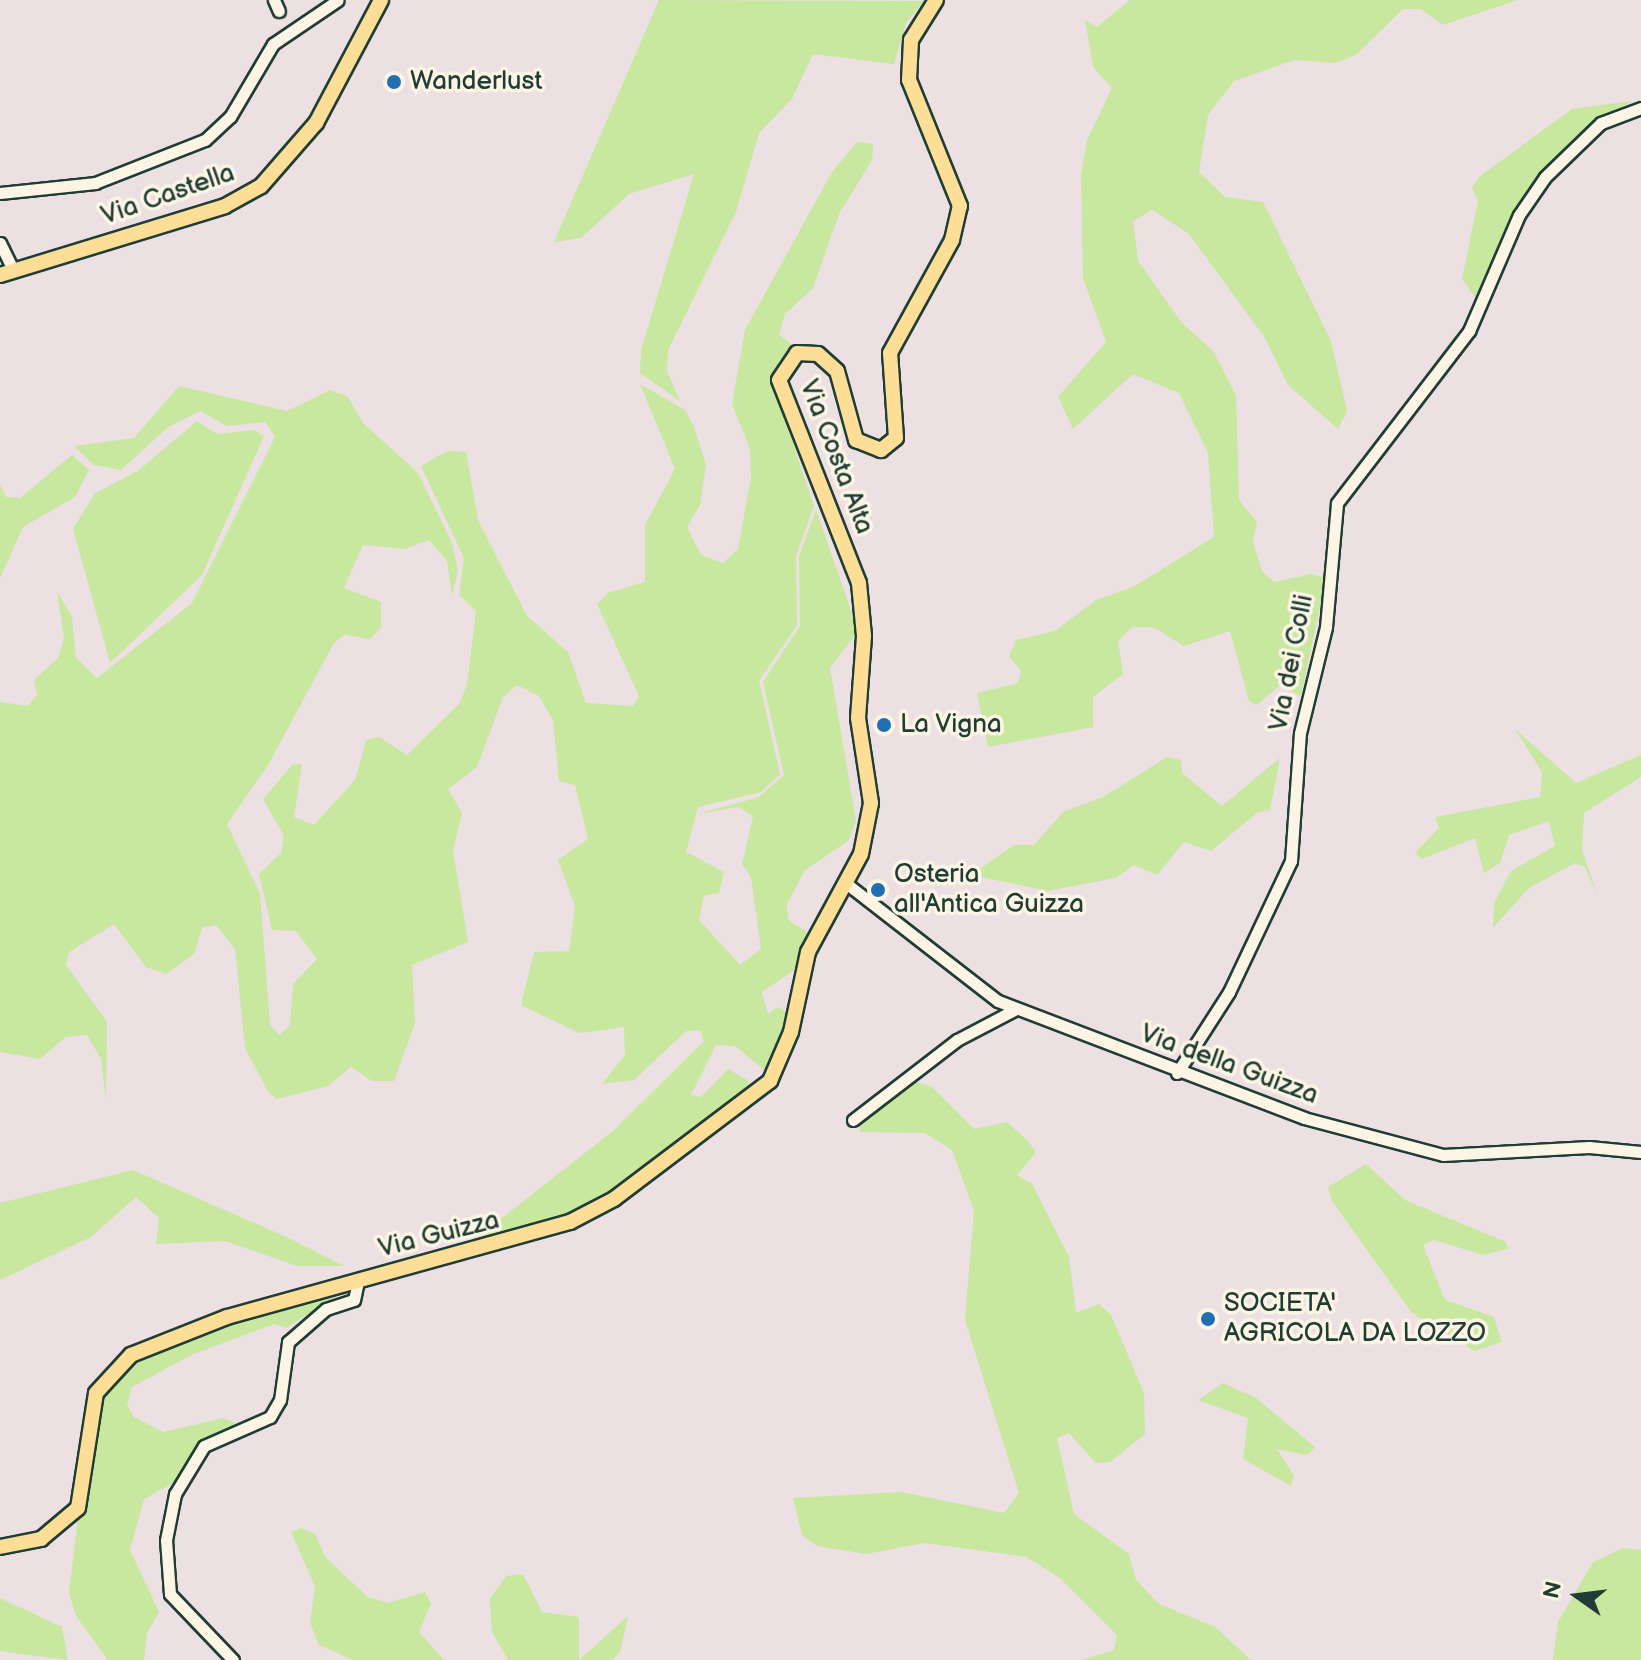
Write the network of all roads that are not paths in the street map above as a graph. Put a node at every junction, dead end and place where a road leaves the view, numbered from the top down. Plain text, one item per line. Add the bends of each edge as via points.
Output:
1 (338, 0) edge
2 (381, 0) edge
3 (936, 0) edge
4 (1641, 108) edge
5 (0, 193) edge
6 (0, 243) edge
7 (7, 272) edge
8 (847, 884) junction
9 (1016, 1009) junction
10 (1177, 1073) junction
11 (853, 1120) dead end
12 (1641, 1152) edge
13 (358, 1281) junction
14 (0, 1547) edge
15 (233, 1660) edge

1 - 5 street, Via Castella via 273,44 230,117 205,140 95,183
2 - 7 main road, Via Castella via 316,123 261,186 225,206
3 - 8 main road, Via Costa Alta via 911,40 909,80 960,206 952,240 890,353 896,438 881,450 856,440 841,379 818,354 797,353 779,380 863,609 858,718 871,803
4 - 10 street, Via dei Colli via 1601,123 1545,177 1519,215 1469,331 1337,503 1326,627 1300,733 1291,861 1229,992
6 - 7 street, Via Castella
8 - 9 street, Via della Guizza via 957,974
8 - 13 main road, Via Guizza via 808,952 791,1032 770,1081 593,1212 519,1240
9 - 10 street, Via della Guizza
9 - 11 street via 957,1040
10 - 12 street, Via della Guizza via 1443,1155 1589,1147
13 - 14 main road, Via Guizza via 227,1317 117,1364 92,1406 78,1508 41,1539
13 - 15 street via 354,1300 326,1309 288,1342 270,1417 204,1446 175,1494 166,1540 170,1594

